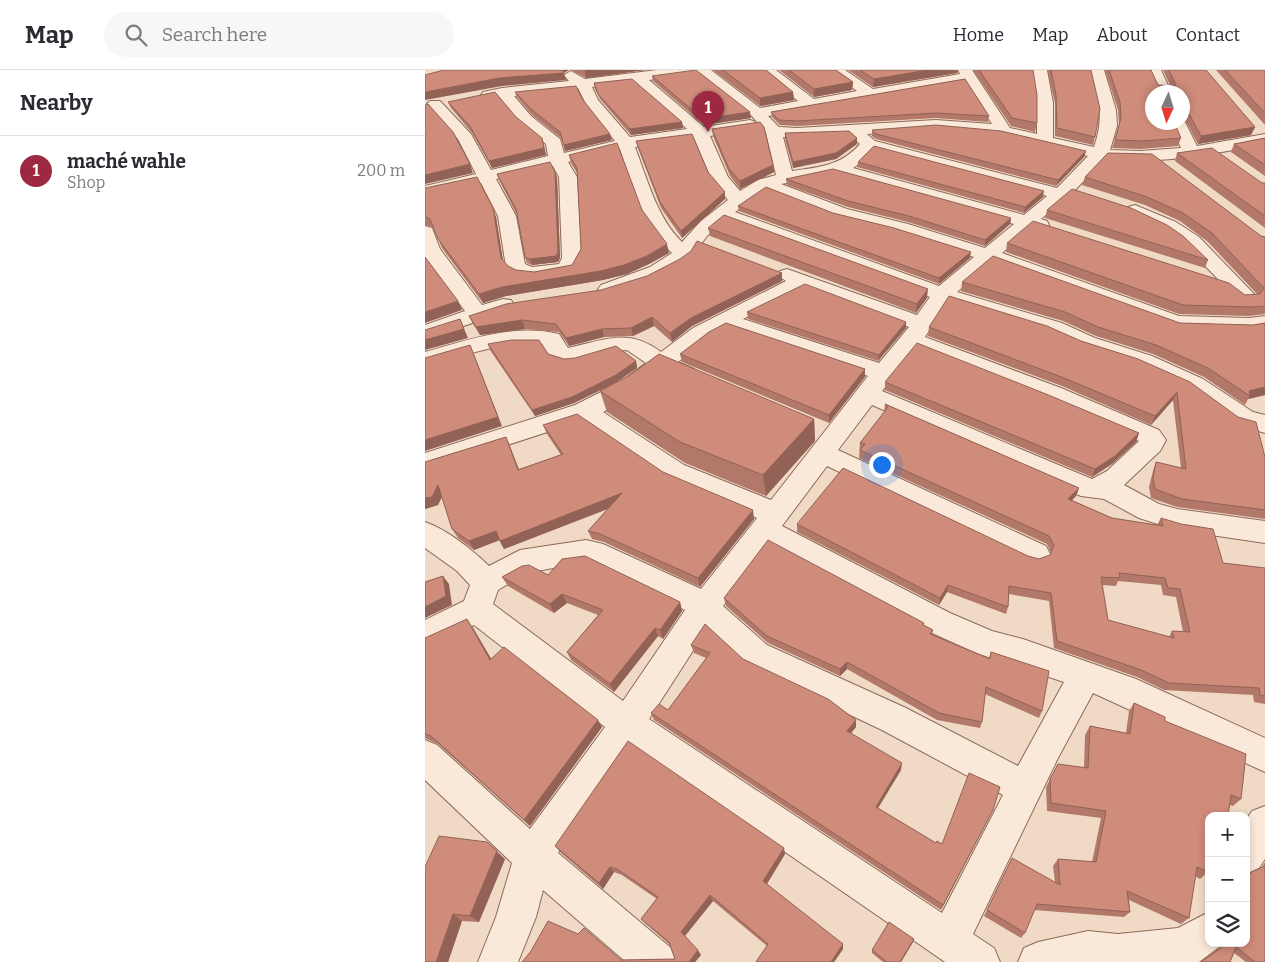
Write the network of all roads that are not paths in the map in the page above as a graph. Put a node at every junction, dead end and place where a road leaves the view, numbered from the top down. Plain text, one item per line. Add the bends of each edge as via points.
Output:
1 (564, 70) edge
2 (692, 70) edge
3 (702, 70) edge
4 (767, 70) edge
5 (836, 70) edge
6 (1040, 70) edge
7 (1097, 70) edge
8 (1154, 70) edge
9 (967, 73) edge
10 (912, 75) edge
11 (637, 77) junction
12 (581, 78) edge
13 (925, 84) junction
14 (1161, 85) edge
15 (502, 92) junction
16 (871, 94) junction
17 (471, 98) edge
18 (453, 101) edge
19 (810, 103) junction
20 (430, 106) edge
21 (766, 123) junction
22 (1253, 125) edge
23 (1182, 130) edge
24 (855, 131) junction
25 (1004, 131) junction
26 (700, 132) junction
27 (1265, 138) edge
28 (1045, 140) junction
29 (626, 142) junction
30 (869, 144) junction
31 (1211, 148) junction
32 (1191, 151) junction
33 (1101, 153) junction
34 (1153, 155) junction
35 (557, 158) junction
36 (1232, 163) edge
37 (834, 168) junction
38 (1176, 173) edge
39 (487, 176) junction
40 (785, 176) junction
41 (765, 184) junction
42 (425, 191) edge
43 (1071, 192) junction
44 (738, 200) junction
45 (1121, 206) edge
46 (723, 214) junction
47 (1027, 221) junction
48 (1055, 230) edge
49 (425, 232) edge
50 (696, 246) junction
51 (988, 255) junction
52 (766, 267) edge
53 (1202, 276) edge
54 (803, 281) junction
55 (587, 292) edge
56 (942, 294) junction
57 (1237, 297) edge
58 (524, 301) edge
59 (478, 314) junction
60 (725, 320) junction
61 (1177, 322) junction
62 (1265, 323) edge
63 (425, 332) edge
64 (916, 332) junction
65 (428, 352) edge
66 (661, 364) junction
67 (705, 383) edge
68 (875, 383) junction
69 (585, 411) junction
70 (1265, 424) edge
71 (809, 426) edge
72 (829, 445) junction
73 (425, 463) edge
74 (1101, 486) junction
75 (769, 521) junction
76 (1265, 532) edge
77 (425, 533) edge
78 (1036, 554) dead end
79 (481, 595) junction
80 (703, 609) junction
81 (425, 635) edge
82 (1086, 675) junction
83 (627, 724) junction
84 (1265, 755) edge
85 (425, 757) edge
86 (1025, 788) junction
87 (1265, 824) edge
88 (1250, 848) edge
89 (533, 857) junction
90 (1205, 935) edge
91 (949, 939) junction
92 (1124, 958) edge
93 (498, 962) edge
94 (657, 962) edge
95 (980, 962) edge
96 (1037, 962) edge

1 - 12 street
2 - 11 street
3 - 21 street
4 - 19 street
5 - 16 street
6 - 28 street via 1045,103
7 - 33 street via 1109,126
8 - 14 street
9 - 13 street
9 - 25 street
10 - 13 street
11 - 12 street
11 - 26 street
12 - 15 street
12 - 29 street via 591,101
13 - 16 street
15 - 17 street
15 - 35 street via 525,118 554,142
16 - 19 street
18 - 20 street
19 - 21 street
20 - 39 street via 465,137
21 - 24 street via 813,134
21 - 26 street
21 - 40 street
22 - 27 street
23 - 32 street
24 - 25 street via 929,125
24 - 30 street
25 - 28 street
26 - 29 street
26 - 44 street via 720,178
27 - 31 street
28 - 33 street
29 - 35 street
29 - 50 street via 647,200 668,239
30 - 37 street via 851,162
30 - 43 street
31 - 32 street
31 - 36 street
32 - 34 street
33 - 34 street
33 - 43 street
34 - 38 street
35 - 39 street
35 - 39 street via 568,177 572,258 566,269 529,273 516,267 507,216
37 - 40 street
37 - 47 street
39 - 42 street
40 - 41 street
41 - 44 street
41 - 51 street via 841,213
43 - 47 street
44 - 46 street
45 - 57 street via 1182,232 1201,248
46 - 50 street
46 - 56 street
47 - 48 street
47 - 51 street
49 - 59 street via 430,250
50 - 55 street via 641,278
51 - 56 street
51 - 61 street
52 - 54 street
53 - 57 street
54 - 60 street
54 - 64 street
56 - 64 street
56 - 70 street via 1054,328 1087,343 1144,361 1195,384 1244,418
57 - 61 street
58 - 59 street
59 - 63 street
60 - 66 street via 701,333
60 - 68 street
61 - 62 street
64 - 68 street
64 - 74 street via 1151,436 1151,445 1116,478
65 - 66 street via 538,334 551,339 559,352 567,356 614,344 629,344 641,347
66 - 67 street
66 - 69 street via 627,389
68 - 72 street
68 - 74 street via 1090,489
69 - 73 street
69 - 75 street via 675,472
71 - 72 street
72 - 75 street
72 - 78 street
74 - 76 street via 1146,510 1176,520
75 - 80 street
75 - 82 street via 939,622 987,643
77 - 79 street via 467,563
79 - 80 street via 519,562 593,552 687,596
79 - 81 street
79 - 83 street
80 - 83 street
80 - 86 street via 756,655 894,720
82 - 84 street
82 - 86 street
83 - 89 street
83 - 91 street
85 - 89 street
86 - 91 street
87 - 88 street
89 - 93 street via 516,917
89 - 94 street
90 - 92 street via 1185,948
91 - 95 street
92 - 96 street via 1088,951

